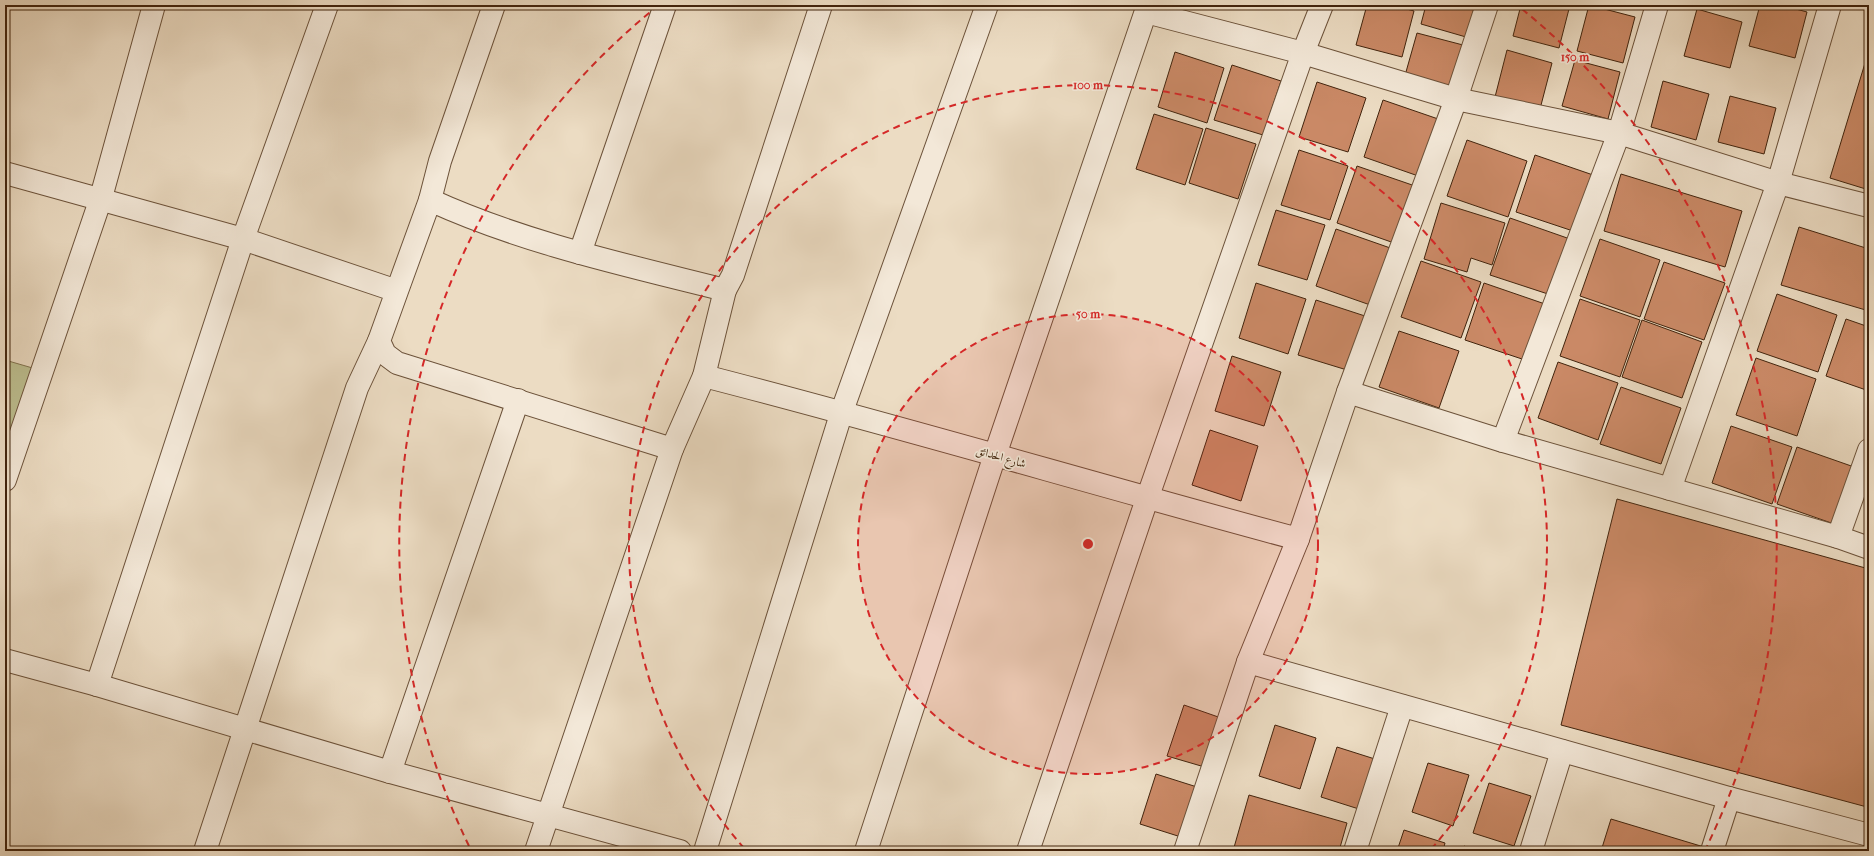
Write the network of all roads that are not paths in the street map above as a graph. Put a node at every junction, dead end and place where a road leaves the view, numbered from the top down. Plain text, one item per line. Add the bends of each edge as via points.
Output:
1 (154, 5) edge
2 (327, 5) edge
3 (494, 5) edge
4 (665, 5) edge
5 (821, 5) edge
6 (987, 5) edge
7 (1322, 5) edge
8 (1487, 5) edge
9 (1657, 5) edge
10 (1830, 5) edge
11 (1147, 9) edge
12 (1303, 53) junction
13 (1456, 99) junction
14 (1619, 133) junction
15 (5, 173) edge
16 (1778, 183) junction
17 (430, 200) junction
18 (100, 201) junction
19 (1869, 206) edge
20 (243, 239) junction
21 (580, 253) junction
22 (725, 290) junction
23 (397, 291) junction
24 (379, 341) junction
25 (704, 376) junction
26 (1348, 392) junction
27 (518, 400) junction
28 (842, 412) junction
29 (1503, 441) junction
30 (672, 449) junction
31 (1869, 450) edge
32 (995, 455) junction
33 (5, 480) edge
34 (1670, 489) junction
35 (1147, 499) junction
36 (1838, 537) junction
37 (1298, 539) junction
38 (1869, 548) edge
39 (5, 660) edge
40 (1248, 662) junction
41 (97, 685) junction
42 (1402, 706) junction
43 (245, 730) junction
44 (1562, 751) junction
45 (390, 772) junction
46 (1728, 798) junction
47 (547, 815) junction
48 (1869, 835) edge
49 (205, 851) edge
50 (536, 851) edge
51 (680, 851) edge
52 (705, 851) edge
53 (866, 851) edge
54 (1028, 851) edge
55 (1185, 851) edge
56 (1355, 851) edge
57 (1532, 851) edge
58 (1712, 851) edge

1 - 18 street
2 - 20 street
3 - 17 street via 440,161
4 - 21 street
5 - 22 street via 733,275
6 - 28 street
7 - 12 street
8 - 13 street
9 - 14 street
10 - 16 street
11 - 12 street
11 - 32 street
12 - 13 street
12 - 35 street
13 - 14 street
13 - 26 street
14 - 16 street
14 - 29 street
15 - 18 street
16 - 19 street
16 - 34 street
17 - 21 street via 466,216
17 - 23 street
18 - 20 street
18 - 33 street
20 - 23 street
20 - 41 street
21 - 22 street
22 - 25 street
23 - 24 street
24 - 27 street via 385,354 406,368
24 - 43 street via 358,388
25 - 28 street, شارع الحدائق
25 - 30 street
26 - 29 street
26 - 37 street
27 - 30 street
27 - 45 street
28 - 32 street, شارع الحدائق
28 - 52 street
29 - 34 street
30 - 47 street
31 - 36 street
32 - 35 street, شارع الحدائق
32 - 53 street
34 - 36 street
35 - 37 street, شارع الحدائق
35 - 54 street
36 - 38 street
37 - 40 street
39 - 41 street
40 - 42 street
40 - 55 street
41 - 43 street
42 - 44 street
42 - 56 street
43 - 45 street
43 - 49 street
44 - 46 street
44 - 57 street
45 - 47 street
46 - 48 street
46 - 58 street
47 - 50 street
47 - 51 street

